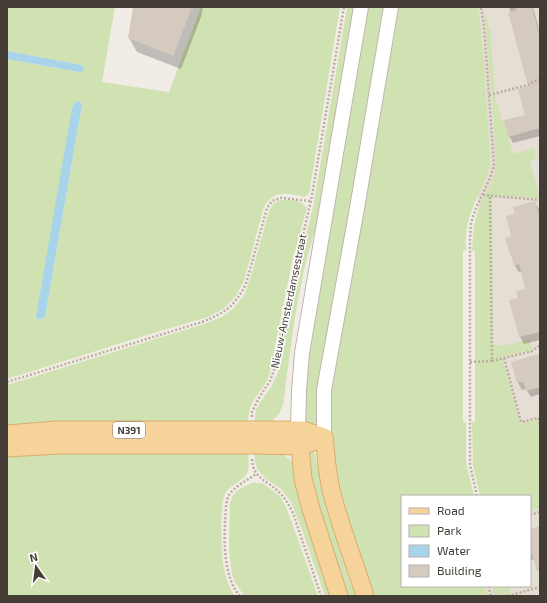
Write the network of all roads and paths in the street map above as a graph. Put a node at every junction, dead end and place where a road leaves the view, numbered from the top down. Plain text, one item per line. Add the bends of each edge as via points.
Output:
1 (344, 7) edge
2 (361, 7) edge
3 (391, 7) edge
4 (481, 7) edge
5 (540, 79) edge
6 (489, 95) junction
7 (482, 195) junction
8 (490, 196) junction
9 (540, 200) edge
10 (310, 201) junction
11 (540, 345) edge
12 (504, 358) junction
13 (492, 361) junction
14 (470, 362) junction
15 (7, 382) edge
16 (539, 417) edge
17 (540, 425) edge
18 (7, 434) edge
19 (251, 437) junction
20 (324, 437) junction
21 (299, 438) junction
22 (7, 448) edge
23 (256, 474) junction
24 (477, 495) edge
25 (540, 587) edge
26 (240, 596) edge
27 (321, 596) edge
28 (339, 596) edge
29 (365, 596) edge
30 (508, 596) edge

1 - 10 path, Nieuw-Amsterdamsestraat
2 - 21 street, Nieuw-Amsterdamsestraat via 302,353 298,391
3 - 20 street via 324,390
4 - 6 path
5 - 6 path
6 - 7 path via 494,165
7 - 8 path
7 - 14 path via 471,222
8 - 9 path
8 - 13 path
10 - 15 path via 281,198 272,201 266,208 246,284 231,307 221,314
10 - 19 path, Nieuw-Amsterdamsestraat via 277,362 270,381 252,412
11 - 12 path via 532,351
12 - 13 path
12 - 16 path via 521,422
13 - 14 path
14 - 24 path via 470,465
16 - 17 path
18 - 19 main road, N391 via 56,430
19 - 21 main road, N391
19 - 22 main road, N391
19 - 23 path, Nieuw-Amsterdamsestraat via 252,464
20 - 21 main road, N391 via 303,446
20 - 29 main road via 331,490
21 - 28 main road, Nieuw-Amsterdamsestraat via 303,479
23 - 26 path via 234,490 226,504 226,553 230,576
23 - 27 path via 286,500
25 - 30 path

